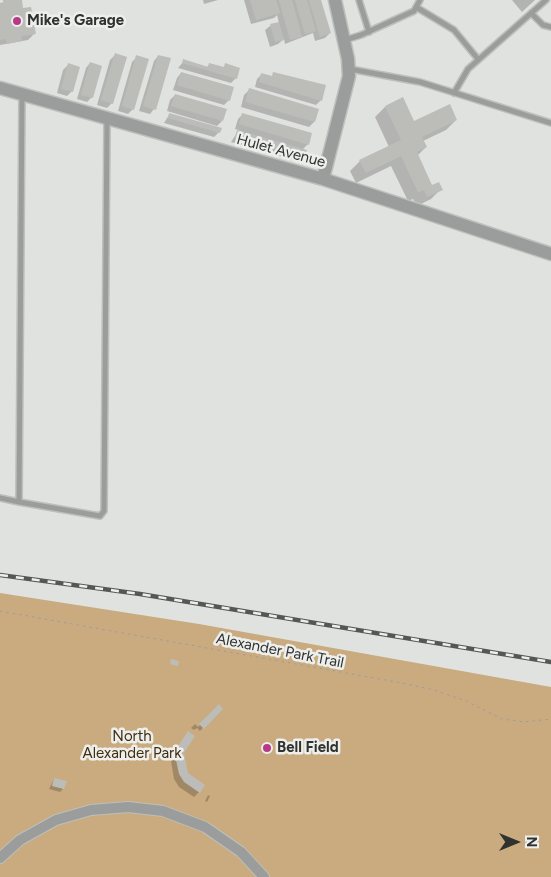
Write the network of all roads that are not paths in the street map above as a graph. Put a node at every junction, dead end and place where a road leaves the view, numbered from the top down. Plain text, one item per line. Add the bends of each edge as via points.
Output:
1 (335, 0) edge
2 (359, 0) edge
3 (420, 0) edge
4 (546, 0) edge
5 (416, 7) junction
6 (531, 13) junction
7 (551, 27) edge
8 (369, 32) junction
9 (344, 40) junction
10 (478, 59) junction
11 (350, 69) junction
12 (0, 88) edge
13 (454, 93) junction
14 (22, 96) junction
15 (107, 119) junction
16 (551, 123) edge
17 (323, 179) junction
18 (551, 254) edge
19 (0, 498) edge
20 (19, 502) junction
21 (0, 858) edge
22 (264, 877) edge

1 - 9 street
2 - 8 lane
3 - 5 lane
4 - 6 lane
5 - 8 lane via 414,11
5 - 10 lane via 454,30
6 - 7 lane via 542,25
6 - 10 lane
8 - 9 lane
9 - 11 street
10 - 13 lane
11 - 13 lane via 420,82
11 - 17 street
12 - 14 street, Hulet Avenue
13 - 16 lane
14 - 15 street, Hulet Avenue
14 - 20 lane
15 - 17 street, Hulet Avenue
15 - 20 lane via 104,511 100,516
17 - 18 street, Hulet Avenue
19 - 20 lane
21 - 22 street via 32,832 68,816 103,808 138,808 176,815 205,827 241,852

